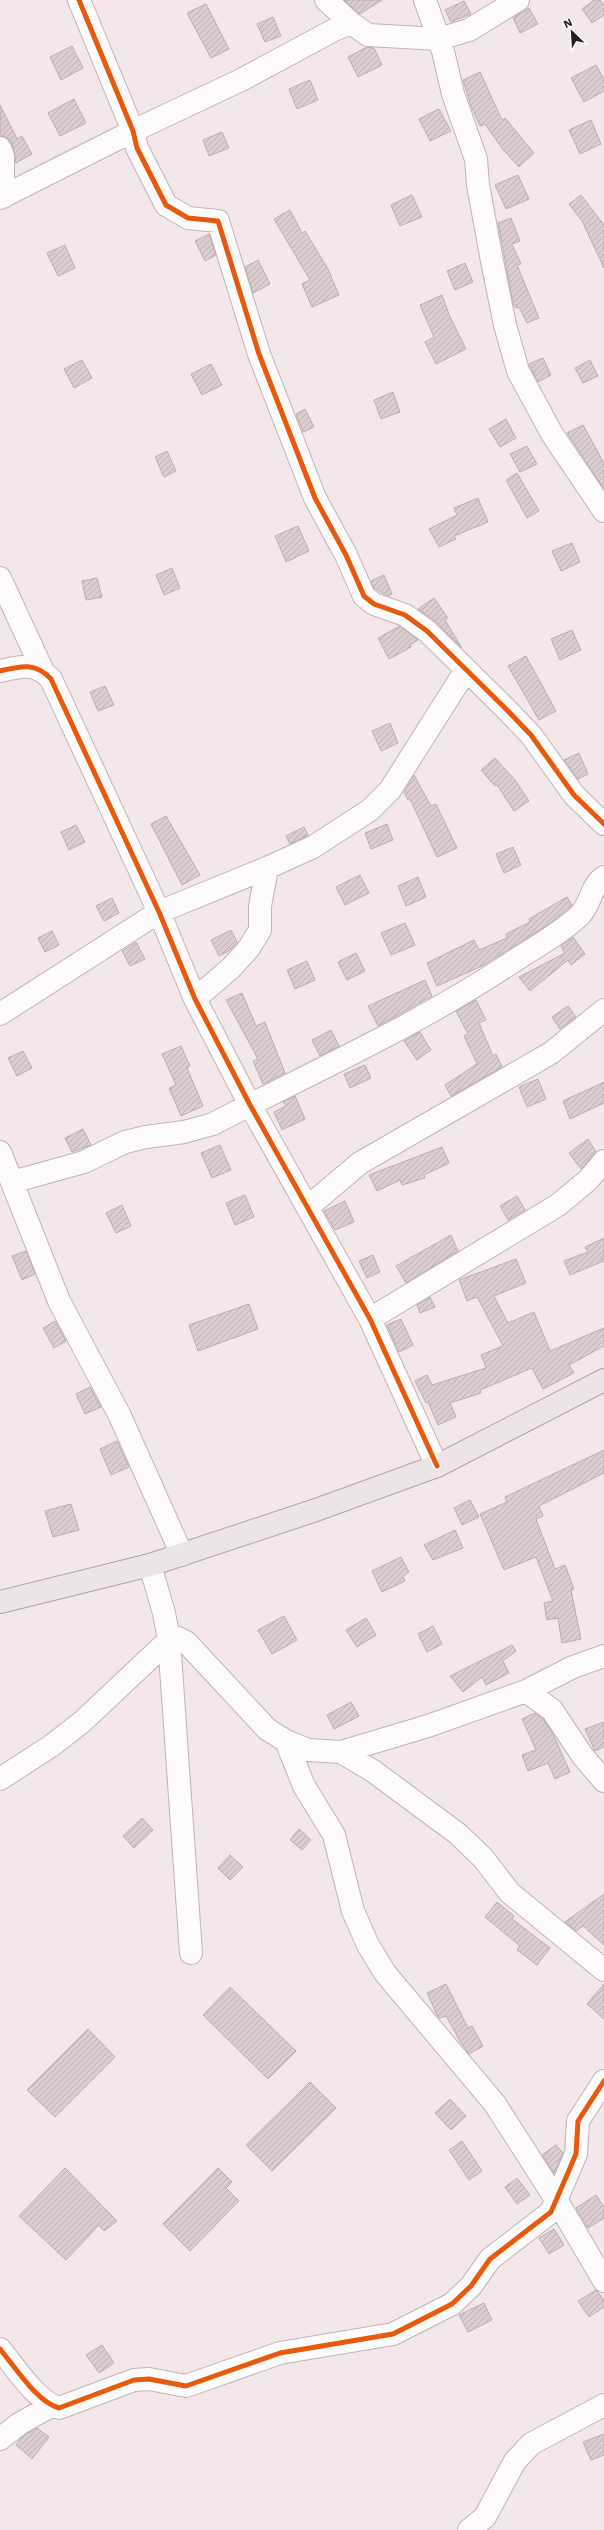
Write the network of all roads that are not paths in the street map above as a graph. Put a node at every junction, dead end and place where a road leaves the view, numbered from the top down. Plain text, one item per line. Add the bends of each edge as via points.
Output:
1 (79, 0) edge
2 (326, 0) edge
3 (425, 0) edge
4 (518, 0) edge
5 (351, 23) junction
6 (439, 39) junction
7 (133, 131) junction
8 (0, 148) edge
9 (1, 197) edge
10 (604, 511) edge
11 (0, 578) edge
12 (42, 669) junction
13 (466, 670) junction
14 (0, 671) edge
15 (604, 824) edge
16 (267, 868) junction
17 (604, 877) edge
18 (159, 912) junction
19 (195, 998) junction
20 (604, 1010) edge
21 (0, 1014) edge
22 (250, 1104) junction
23 (0, 1152) edge
24 (604, 1161) edge
25 (12, 1182) junction
26 (308, 1207) junction
27 (370, 1320) junction
28 (604, 1380) edge
29 (437, 1466) junction
30 (182, 1555) junction
31 (150, 1565) junction
32 (0, 1602) edge
33 (169, 1640) junction
34 (604, 1656) edge
35 (526, 1690) junction
36 (286, 1741) junction
37 (341, 1752) junction
38 (0, 1779) edge
39 (604, 1781) edge
40 (191, 1953) dead end
41 (604, 1970) edge
42 (604, 2081) edge
43 (557, 2201) junction
44 (604, 2281) edge
45 (0, 2349) edge
46 (604, 2405) edge
47 (51, 2406) junction
48 (0, 2439) edge
49 (479, 2526) edge

1 - 7 street
2 - 5 street
3 - 6 street
4 - 6 street via 469,30
5 - 6 street via 368,35
5 - 7 street
6 - 10 street via 453,94 476,159 478,185 492,261 505,325 518,371 552,434
7 - 9 street
7 - 13 street via 137,148 166,204 188,218 218,221 258,354 314,498 346,555 364,596 374,604 406,615 427,631
8 - 9 street via 4,156
11 - 12 street
12 - 14 street via 31,666
12 - 18 street via 51,679
13 - 15 street via 531,735 574,795
13 - 16 street via 390,790 370,810 313,847
16 - 18 street
16 - 19 street via 260,906 260,930 249,948 231,968
17 - 22 street via 595,887 581,914 507,966 396,1032
18 - 19 street
18 - 21 street
19 - 22 street
20 - 26 street via 551,1053 360,1163
22 - 25 street via 213,1124 184,1132 125,1142 84,1162
22 - 26 street
23 - 25 street
24 - 27 street via 588,1180 558,1205
25 - 30 street via 59,1300 120,1416
26 - 27 street
27 - 29 street
28 - 29 main road
29 - 30 main road
30 - 31 main road
31 - 32 main road
31 - 33 street
33 - 36 street via 178,1638 186,1642 267,1729
33 - 38 street via 82,1722 51,1746
33 - 40 street
34 - 35 street via 573,1666
35 - 37 street via 428,1726
35 - 39 street via 552,1710 582,1755
36 - 37 street via 308,1750
36 - 43 street via 304,1786 334,1835 353,1911 368,1945 385,1974 495,2104
37 - 41 street via 373,1771 458,1834 483,1858 510,1893
42 - 43 street via 578,2121 576,2154 563,2180
43 - 44 street
43 - 47 street via 551,2212 490,2259 471,2286 452,2304 394,2334 280,2353 186,2386 149,2379 134,2380 116,2385 74,2404 59,2408
45 - 47 street via 38,2395
46 - 49 street via 530,2444 515,2461
47 - 48 street via 19,2424

